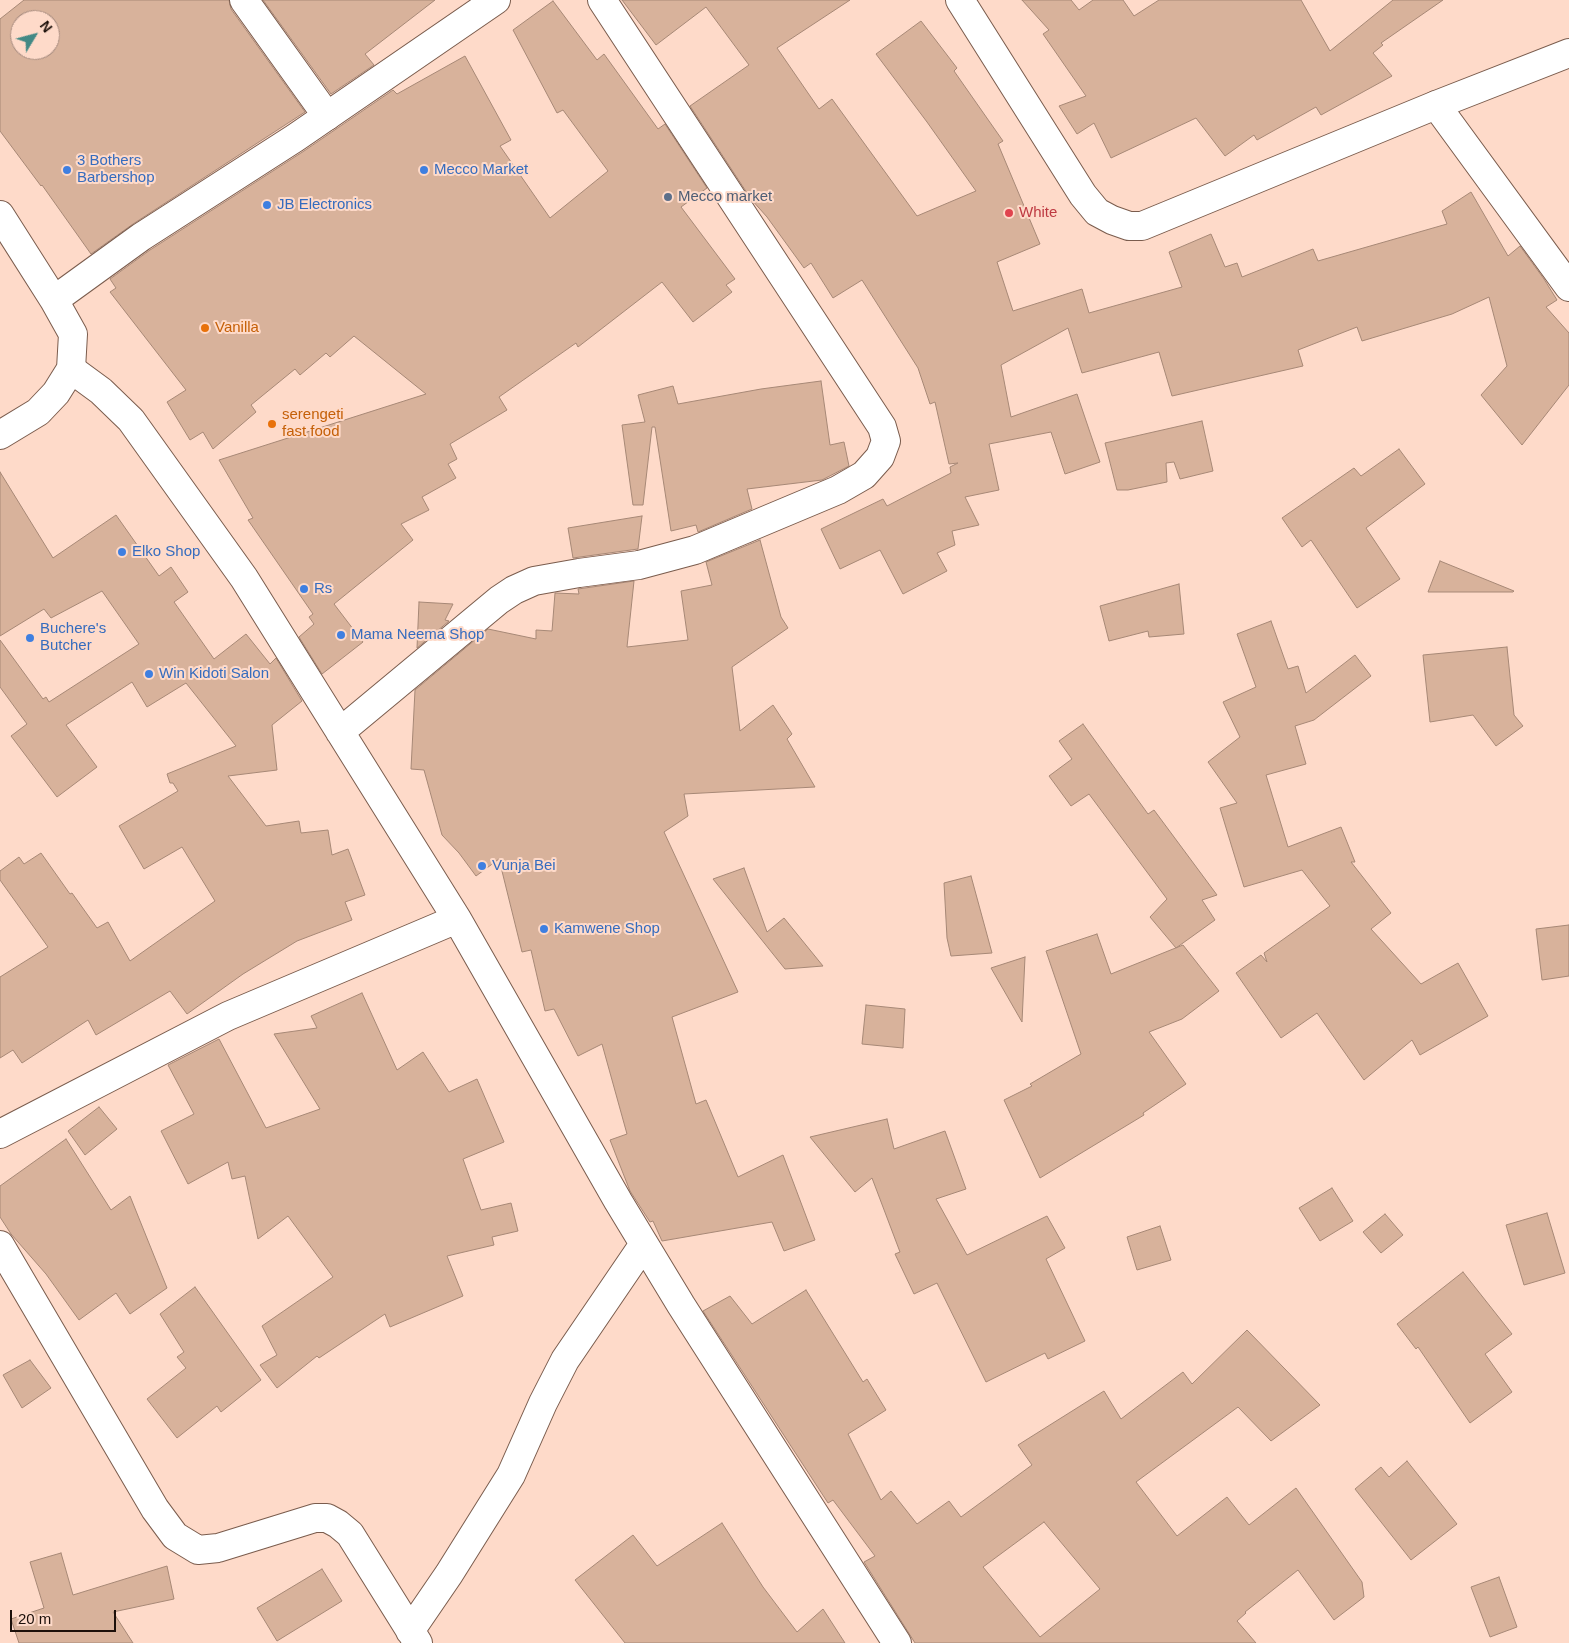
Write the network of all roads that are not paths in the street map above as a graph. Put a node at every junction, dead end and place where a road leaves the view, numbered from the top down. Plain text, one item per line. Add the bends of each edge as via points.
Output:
1 (244, 0) edge
2 (496, 0) edge
3 (602, 0) edge
4 (960, 0) edge
5 (1569, 53) edge
6 (1436, 105) junction
7 (327, 116) junction
8 (0, 215) edge
9 (1569, 287) edge
10 (54, 300) junction
11 (71, 369) junction
12 (0, 435) edge
13 (340, 732) junction
14 (457, 919) junction
15 (0, 1134) edge
16 (644, 1244) junction
17 (0, 1245) edge
18 (414, 1637) edge
19 (898, 1643) edge

1 - 7 street
2 - 7 street
3 - 13 street via 882,427 886,441 880,457 864,475 838,490 695,550 638,565 534,581 514,590
4 - 6 street via 1083,195 1097,212 1129,226 1142,226
5 - 6 street
6 - 9 street
7 - 10 street via 141,237
8 - 10 street
10 - 11 street via 73,334
11 - 12 street via 56,393 38,412
11 - 13 street via 101,390 131,420 244,578
13 - 14 street
14 - 15 street via 228,1016
14 - 16 street
16 - 18 street via 565,1360 511,1475
16 - 19 street
17 - 18 street via 155,1509 175,1536 198,1550 218,1548 315,1518 327,1518 350,1534

